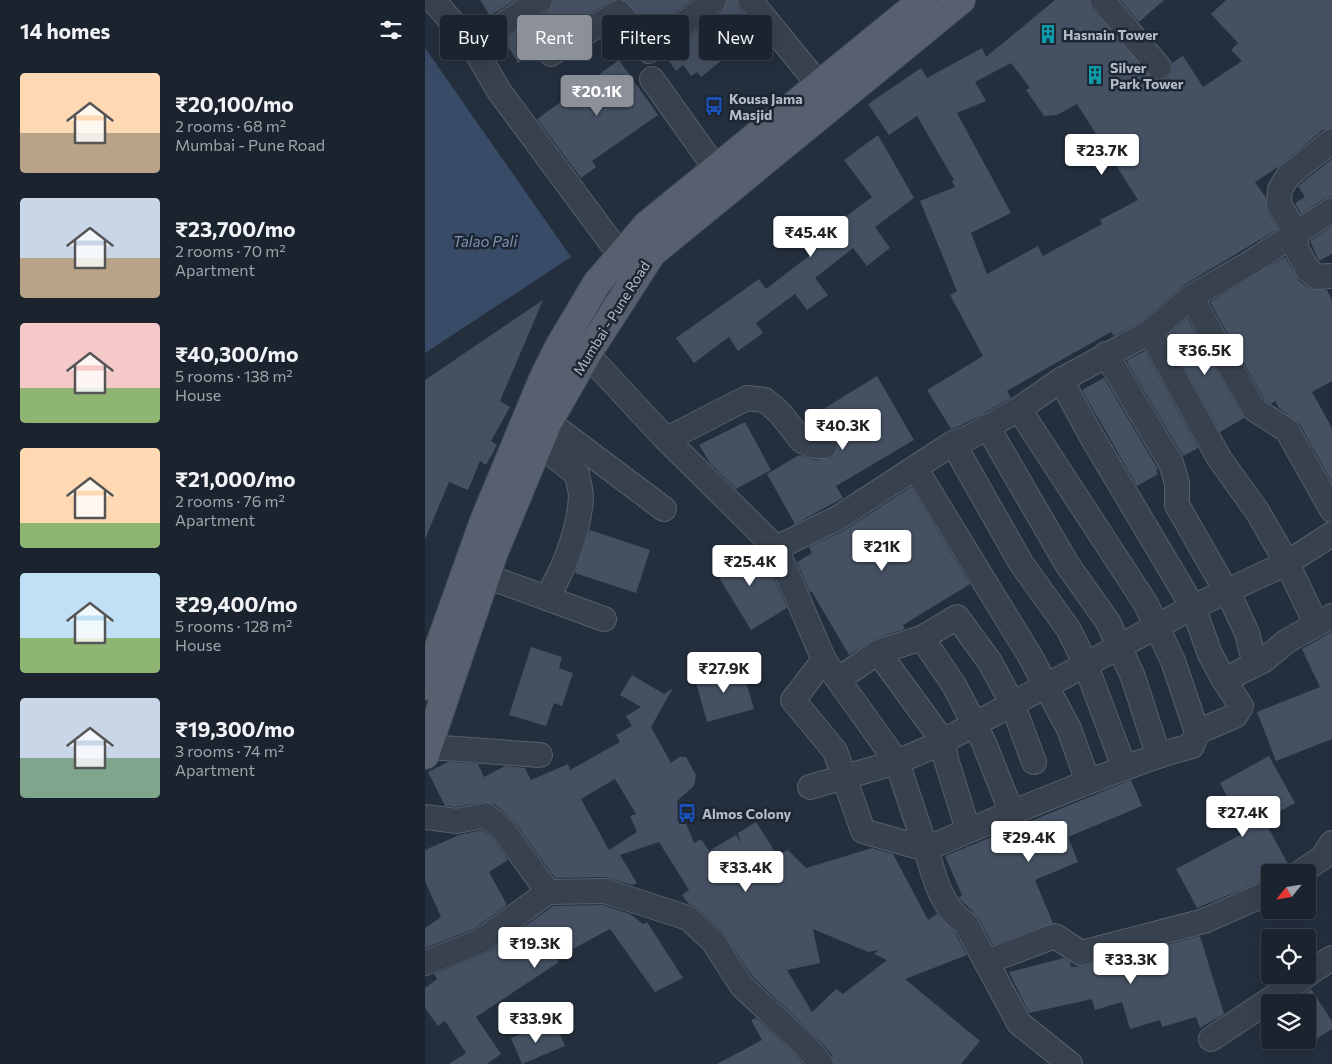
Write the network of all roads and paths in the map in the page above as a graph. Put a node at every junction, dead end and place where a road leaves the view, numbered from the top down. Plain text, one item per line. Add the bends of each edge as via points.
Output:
1 (433, 0) edge
2 (541, 0) edge
3 (714, 0) edge
4 (751, 0) edge
5 (961, 0) edge
6 (1102, 0) edge
7 (920, 1) edge
8 (446, 15) edge
9 (507, 22) edge
10 (592, 29) edge
11 (481, 60) edge
12 (1159, 67) dead end
13 (652, 79) dead end
14 (819, 85) junction
15 (1332, 140) edge
16 (716, 169) junction
17 (1332, 210) edge
18 (1296, 233) junction
19 (621, 256) junction
20 (1331, 277) edge
21 (633, 281) junction
22 (1191, 297) junction
23 (1149, 332) junction
24 (565, 337) junction
25 (587, 354) junction
26 (1106, 354) junction
27 (1061, 380) junction
28 (1019, 409) junction
29 (987, 426) junction
30 (543, 433) junction
31 (667, 439) junction
32 (953, 443) junction
33 (825, 446) dead end
34 (915, 468) junction
35 (664, 509) dead end
36 (1332, 510) edge
37 (1332, 534) edge
38 (776, 548) junction
39 (1287, 563) junction
40 (486, 576) junction
41 (1227, 590) junction
42 (547, 598) junction
43 (1193, 606) junction
44 (603, 619) dead end
45 (1324, 620) edge
46 (1157, 627) junction
47 (922, 638) junction
48 (1119, 647) junction
49 (878, 652) junction
50 (824, 660) junction
51 (1085, 663) junction
52 (1255, 665) junction
53 (839, 679) junction
54 (1224, 680) junction
55 (1045, 685) junction
56 (425, 686) edge
57 (1012, 703) junction
58 (974, 724) junction
59 (1197, 732) junction
60 (943, 741) junction
61 (426, 751) edge
62 (1158, 754) junction
63 (540, 755) dead end
64 (897, 762) junction
65 (1034, 762) dead end
66 (1124, 767) junction
67 (845, 777) junction
68 (1088, 782) junction
69 (810, 788) dead end
70 (1011, 811) junction
71 (425, 817) edge
72 (968, 830) junction
73 (1332, 843) edge
74 (926, 848) junction
75 (1313, 864) edge
76 (548, 892) junction
77 (1261, 896) edge
78 (1332, 958) edge
79 (987, 962) junction
80 (425, 963) edge
81 (1316, 969) edge
82 (1294, 984) edge
83 (1211, 1039) dead end
84 (821, 1064) edge
85 (1071, 1064) edge

1 - 8 street
2 - 9 street
3 - 10 street via 649,51 619,12
4 - 14 street
5 - 21 main road, Mumbai - Pune Road via 652,252
6 - 12 street
7 - 14 main road, Mumbai - Pune Road
11 - 19 street via 499,91
13 - 16 street
14 - 16 main road, Mumbai - Pune Road
15 - 18 street via 1289,175 1280,189 1279,204
16 - 19 main road, Mumbai - Pune Road via 647,226
17 - 18 street
18 - 20 street via 1296,248 1308,270 1317,277
18 - 22 street
19 - 21 street
19 - 24 main road, Mumbai - Pune Road via 597,283
21 - 25 main road, Mumbai - Pune Road
22 - 23 street
22 - 36 street via 1254,409 1287,430
23 - 26 street
23 - 39 street via 1219,458 1257,511
24 - 25 street
24 - 56 main road, Mumbai - Pune Road via 543,379 483,521
25 - 30 main road, Mumbai - Pune Road
25 - 31 street
26 - 27 street
26 - 41 street via 1171,463 1177,483 1177,505
27 - 28 street
27 - 43 street via 1091,437
28 - 29 street
28 - 46 street via 1146,604
29 - 32 street via 969,438
29 - 48 street via 1067,564 1107,622
30 - 35 street
30 - 40 main road, Mumbai - Pune Road
30 - 42 street via 577,474 581,496 576,530
31 - 33 street via 747,398 765,400 802,441 813,446
31 - 38 street
32 - 34 street
32 - 51 street via 1021,563 1069,630
34 - 38 street via 838,518
34 - 55 street
37 - 39 street
38 - 50 street
39 - 41 street
39 - 45 street
40 - 42 street
40 - 61 main road, Mumbai - Pune Road
41 - 43 street
41 - 52 street via 1247,633
42 - 44 street
43 - 46 street
43 - 54 street via 1209,654
45 - 52 street via 1287,641
46 - 48 street
46 - 59 street via 1173,661
47 - 49 street
47 - 57 street via 957,617 990,662
47 - 58 street via 954,686
48 - 51 street
48 - 62 street via 1133,677
49 - 53 street
49 - 60 street
50 - 53 street
50 - 67 street via 793,700 835,751
51 - 55 street
51 - 66 street
52 - 54 street
53 - 64 street
54 - 59 street via 1241,706 1235,716
55 - 57 street
55 - 68 street via 1069,730
57 - 58 street
57 - 65 street
58 - 60 street
58 - 70 street
59 - 62 street via 1192,746
60 - 64 street
60 - 72 street
61 - 63 street
62 - 66 street
64 - 67 street
64 - 74 street
66 - 68 street
67 - 69 street
67 - 74 street via 863,831
68 - 70 street
70 - 72 street
71 - 76 street via 457,821 486,815 504,831
72 - 74 street
73 - 75 street via 1322,858
74 - 79 street via 936,883 953,916 965,924
76 - 80 street via 481,941
76 - 84 street via 605,891 688,918 713,940 742,986
77 - 79 street via 1204,921 1081,953 1055,936
78 - 81 street
79 - 85 street via 1019,1023
82 - 83 street

